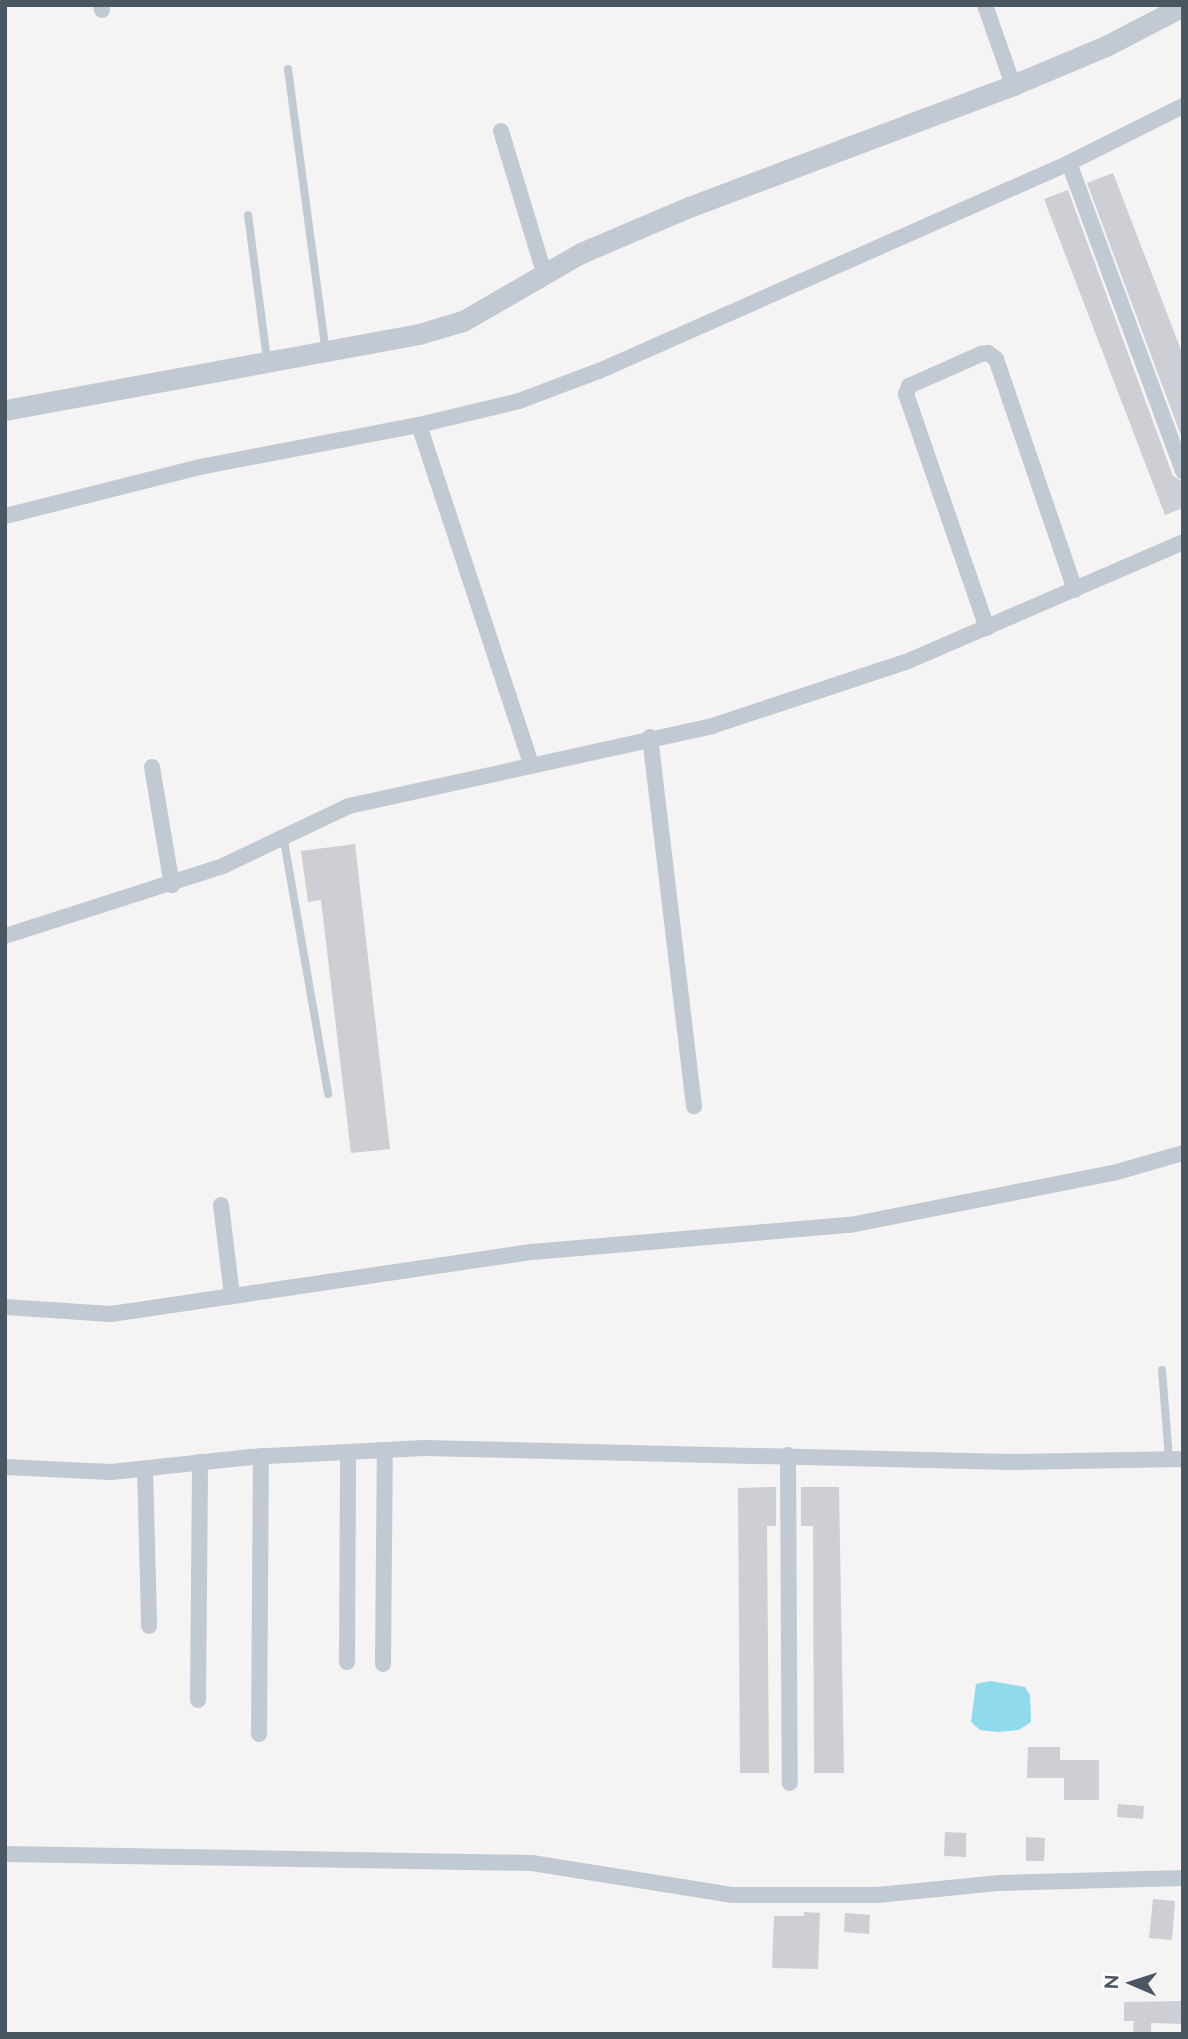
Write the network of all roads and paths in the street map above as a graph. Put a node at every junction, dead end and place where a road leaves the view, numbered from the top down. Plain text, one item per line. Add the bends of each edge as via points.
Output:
1 (985, 5) edge
2 (1183, 6) edge
3 (288, 69) dead end
4 (1013, 85) junction
5 (1183, 106) edge
6 (501, 131) dead end
7 (1069, 163) junction
8 (248, 215) dead end
9 (545, 276) junction
10 (325, 351) junction
11 (267, 363) junction
12 (5, 410) edge
13 (419, 425) junction
14 (1183, 472) edge
15 (5, 516) edge
16 (1183, 542) edge
17 (1075, 590) junction
18 (987, 628) junction
19 (650, 737) junction
20 (532, 766) junction
21 (152, 767) dead end
22 (282, 835) junction
23 (172, 885) junction
24 (5, 936) edge
25 (328, 1094) dead end
26 (694, 1106) dead end
27 (1183, 1153) edge
28 (221, 1205) dead end
29 (232, 1296) junction
30 (5, 1307) edge
31 (1162, 1370) dead end
32 (385, 1450) junction
33 (348, 1452) junction
34 (788, 1455) junction
35 (261, 1456) junction
36 (1176, 1459) edge
37 (200, 1462) junction
38 (5, 1467) edge
39 (145, 1468) junction
40 (149, 1626) dead end
41 (348, 1662) dead end
42 (383, 1664) dead end
43 (198, 1700) dead end
44 (259, 1734) dead end
45 (790, 1783) dead end
46 (5, 1854) edge
47 (1183, 1878) edge

1 - 4 street
2 - 4 street via 1106,46
3 - 10 lane
4 - 9 street via 689,206 581,253
5 - 7 street
6 - 9 street
7 - 13 street via 599,371 519,401
7 - 14 street
8 - 11 lane
9 - 10 street via 463,321
10 - 11 street
11 - 12 street
13 - 15 street via 200,467
13 - 20 street
16 - 17 street
17 - 18 street
17 - 18 street via 996,359 981,354 909,386 906,394
18 - 19 street via 906,663 712,726
19 - 20 street
19 - 26 street
20 - 22 street via 349,806
21 - 23 street
22 - 23 street via 223,866
22 - 25 lane
23 - 24 street via 101,902
27 - 29 street via 1117,1172 850,1225 532,1252
28 - 29 street
29 - 30 street via 111,1314
31 - 36 lane
32 - 33 street
32 - 34 street
32 - 42 street
33 - 35 street
33 - 41 street
34 - 36 street via 1010,1462
34 - 45 street
35 - 37 street
35 - 44 street
37 - 39 street
37 - 43 street
38 - 39 street via 111,1472
39 - 40 street
46 - 47 street via 520,1862 757,1896 877,1895 1000,1884

